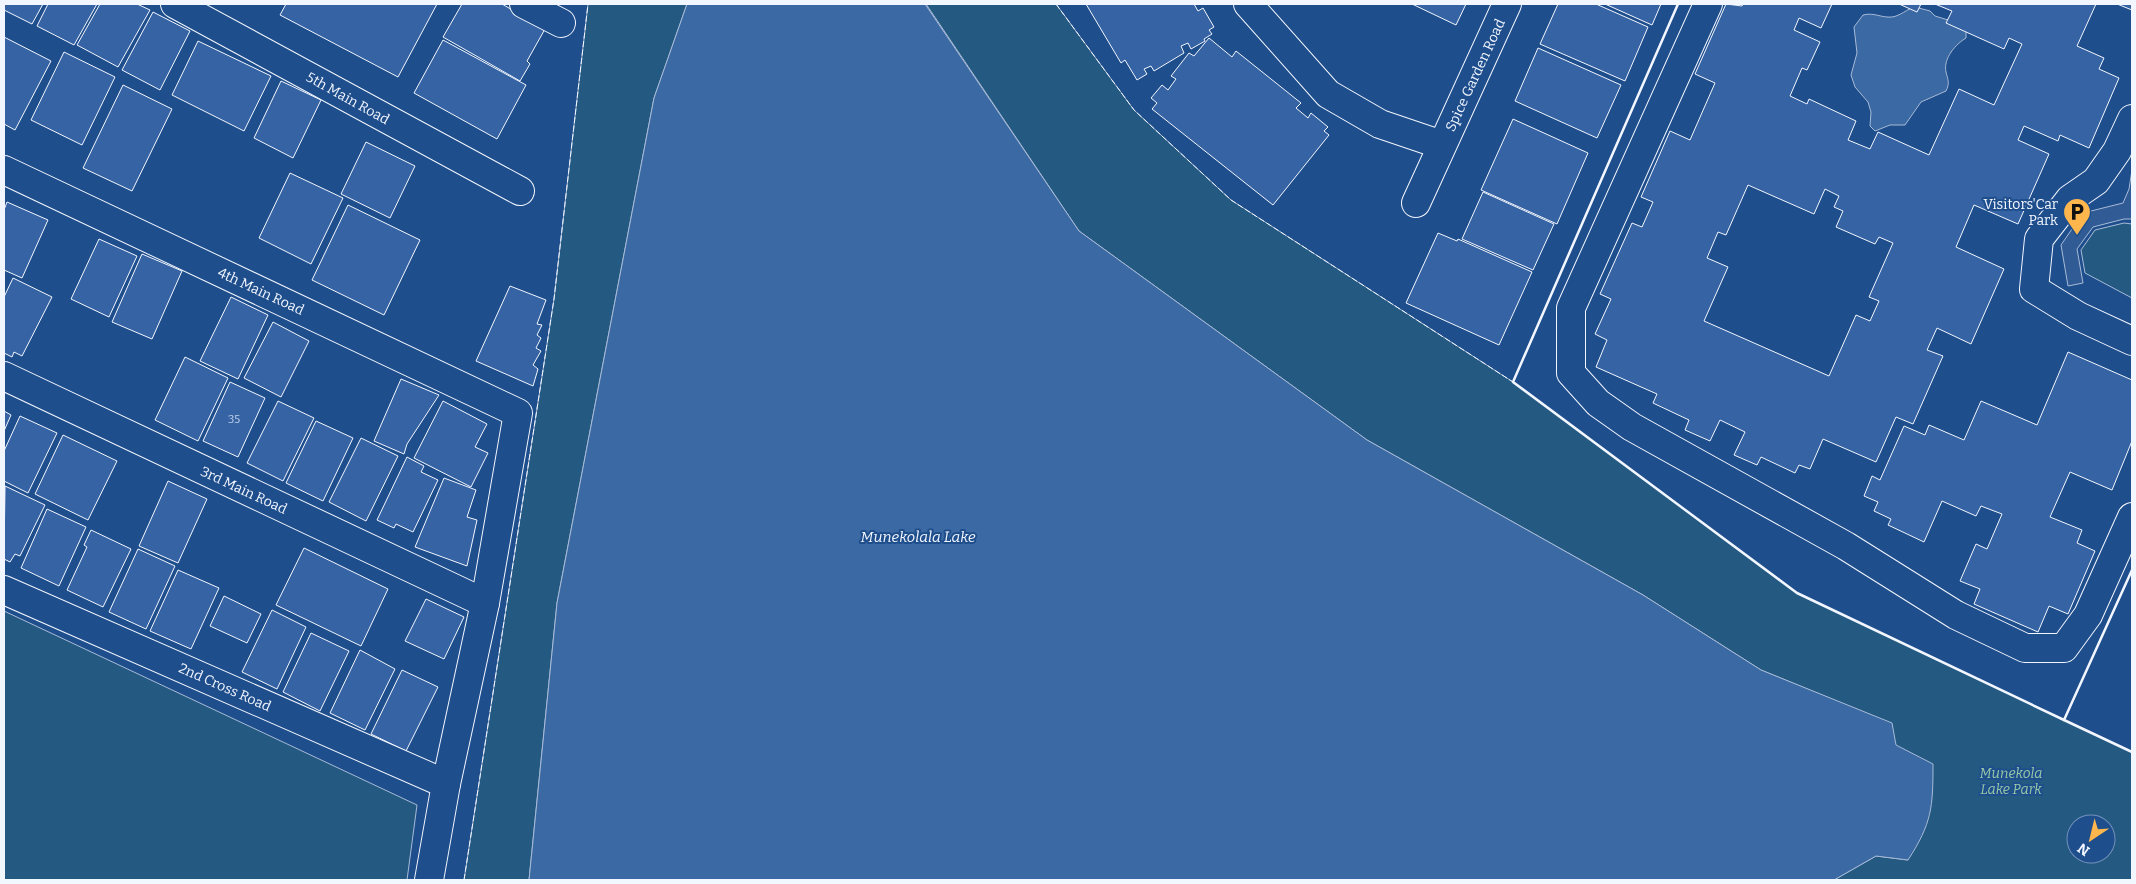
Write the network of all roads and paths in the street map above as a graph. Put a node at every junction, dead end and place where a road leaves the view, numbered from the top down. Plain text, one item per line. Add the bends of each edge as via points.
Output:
1 (175, 4) edge
2 (524, 4) edge
3 (1248, 4) edge
4 (1507, 4) edge
5 (1708, 4) edge
6 (561, 23) dead end
7 (2132, 119) edge
8 (1442, 145) junction
9 (4, 170) edge
10 (520, 191) dead end
11 (1416, 203) dead end
12 (2132, 341) edge
13 (4, 376) edge
14 (2132, 516) edge
15 (4, 590) edge
16 (485, 603) junction
17 (446, 784) junction
18 (429, 880) edge

1 - 10 street, 5th Main Road
2 - 6 street
3 - 8 street, Spice Garden Road via 1328,94 1380,124
4 - 8 street, Spice Garden Road
5 - 14 street via 1571,308 1571,373 1598,403 1632,427 1846,546 1956,615 2025,648 2064,648 2088,615
7 - 12 street via 2117,151 2096,181 2070,199 2039,238 2034,289 2078,316
8 - 11 street, Spice Garden Road
9 - 16 street, 4th Main Road via 518,413
13 - 16 street, 3rd Main Road
15 - 17 street, 2nd Cross Road
16 - 17 street
17 - 18 street

